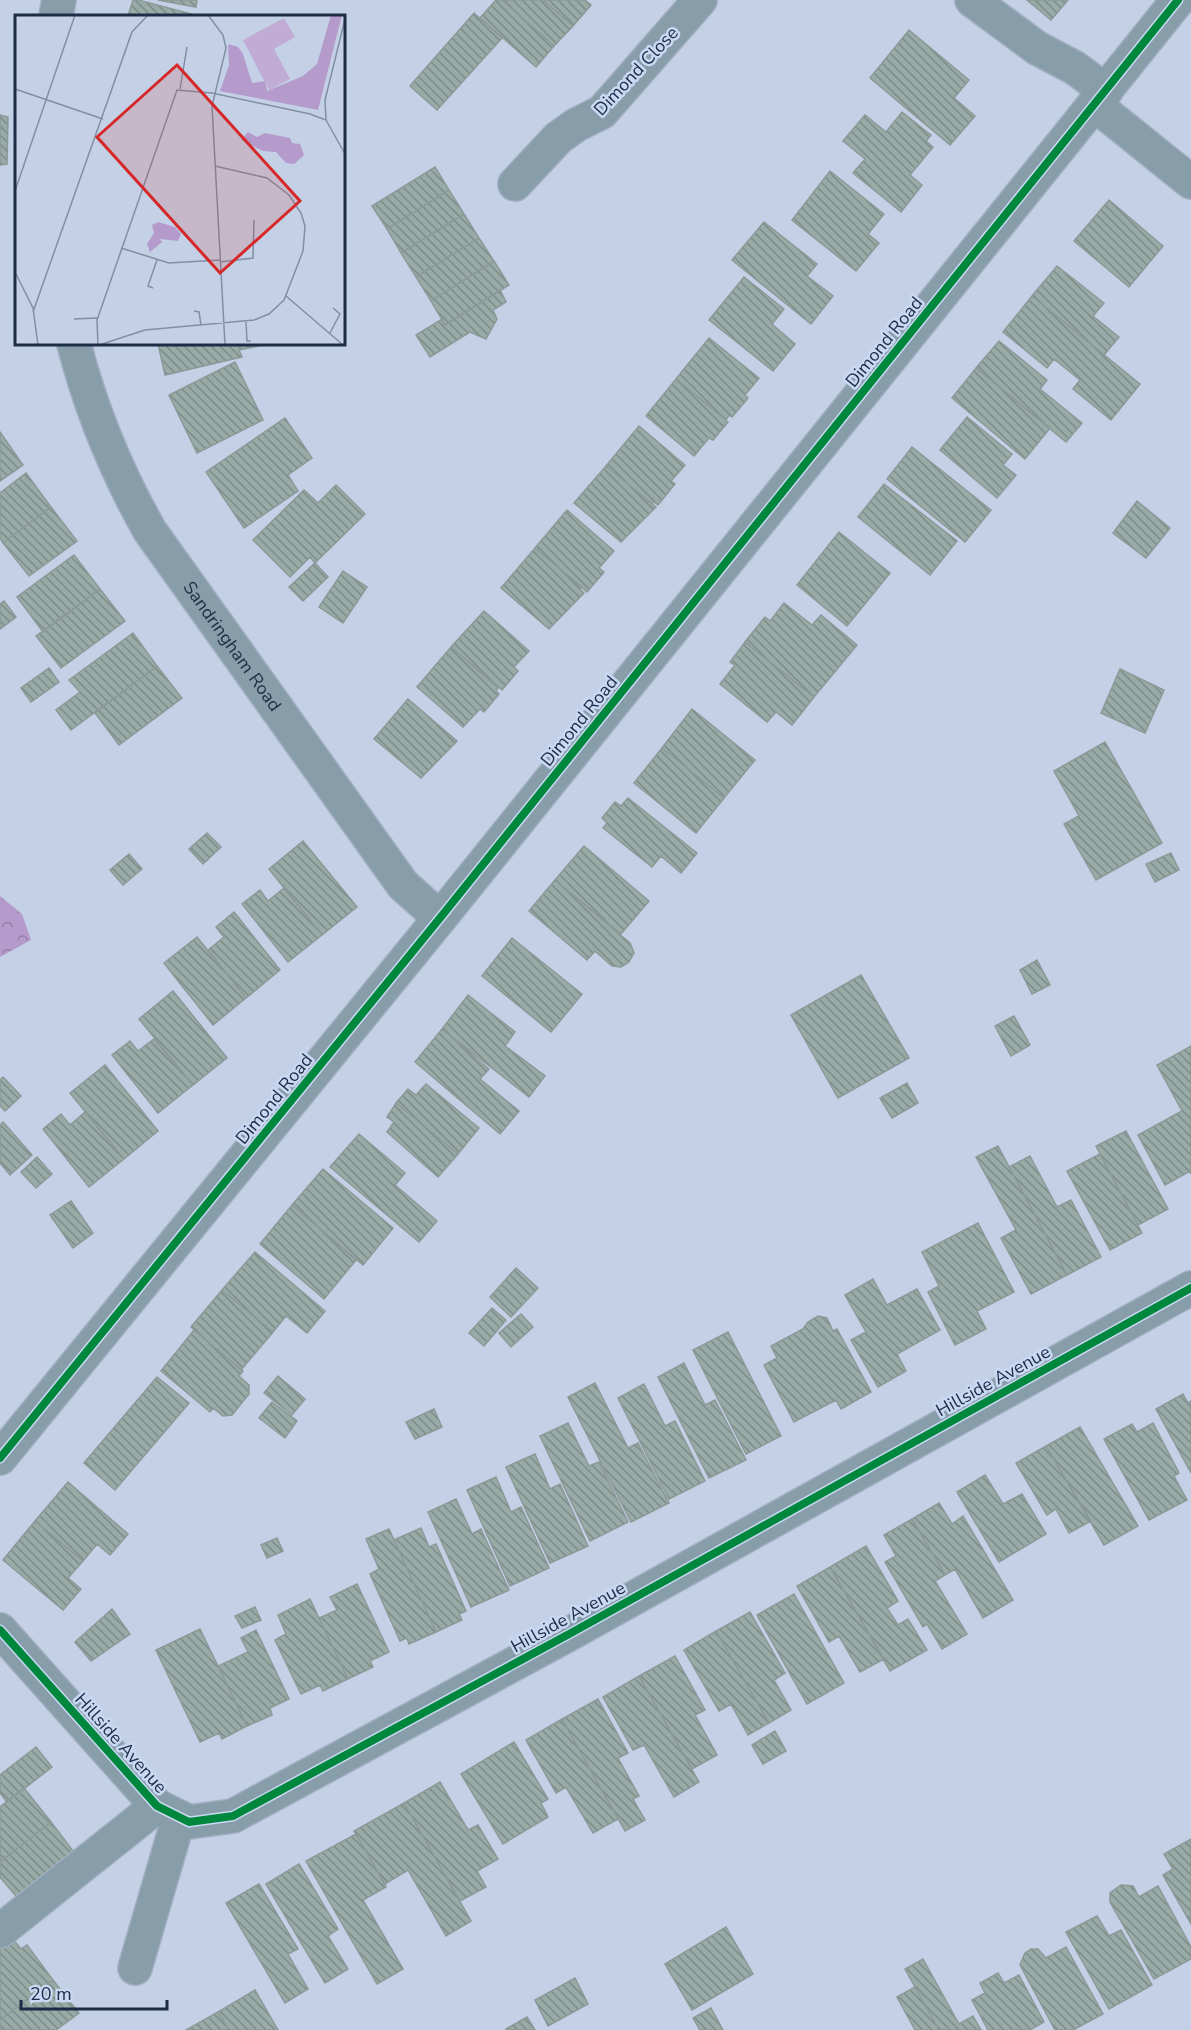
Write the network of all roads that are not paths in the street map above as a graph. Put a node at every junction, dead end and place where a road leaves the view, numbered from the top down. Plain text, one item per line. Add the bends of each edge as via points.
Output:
1 (59, 0) edge
2 (700, 0) edge
3 (972, 0) edge
4 (1178, 0) edge
5 (56, 15) edge
6 (1100, 98) junction
7 (1191, 182) edge
8 (515, 184) dead end
9 (74, 345) edge
10 (440, 918) junction
11 (1191, 1288) edge
12 (0, 1458) edge
13 (0, 1630) edge
14 (168, 1811) junction
15 (0, 1930) edge
16 (135, 1968) dead end

1 - 5 street
2 - 8 street, Dimond Close via 602,112 558,138
3 - 6 street via 1037,48 1076,68
4 - 6 street, Dimond Road
6 - 7 street
6 - 10 street, Dimond Road
9 - 10 street, Sandringham Road via 100,430 150,531 393,872
10 - 12 street, Dimond Road
11 - 14 street, Hillside Avenue via 571,1634 233,1816 189,1822
13 - 14 street, Hillside Avenue
14 - 15 street
14 - 16 street

